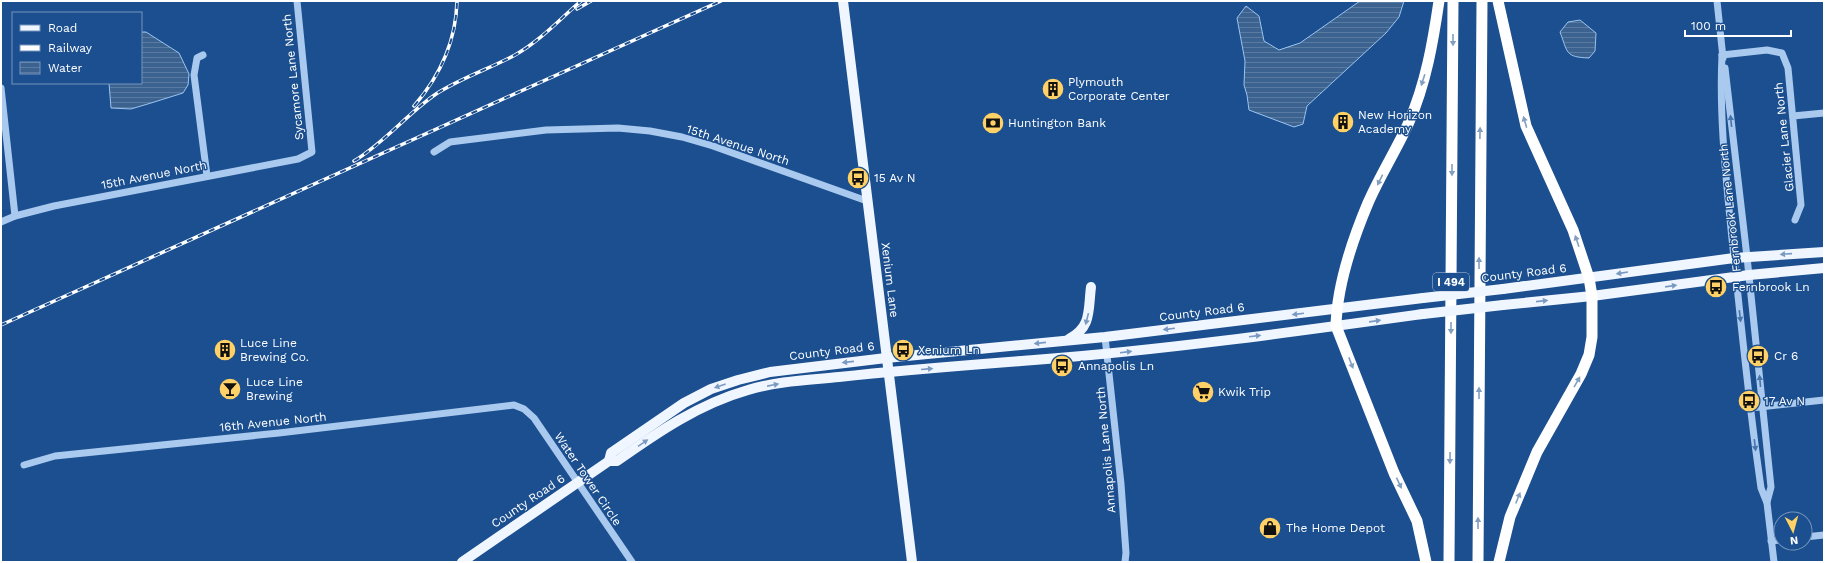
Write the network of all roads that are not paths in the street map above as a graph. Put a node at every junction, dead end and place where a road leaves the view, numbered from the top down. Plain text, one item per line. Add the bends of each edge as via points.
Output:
1 (298, 1) edge
2 (844, 1) edge
3 (1439, 1) edge
4 (1453, 1) edge
5 (1482, 1) edge
6 (1498, 1) edge
7 (1717, 1) edge
8 (203, 55) dead end
9 (1722, 55) junction
10 (1, 88) edge
11 (1824, 113) edge
12 (1793, 116) junction
13 (312, 152) joint
14 (434, 152) dead end
15 (207, 176) junction
16 (867, 201) junction
17 (15, 216) junction
18 (1795, 220) dead end
19 (1, 222) edge
20 (1824, 252) edge
21 (1734, 258) junction
22 (1747, 258) junction
23 (1824, 268) edge
24 (1749, 275) junction
25 (1735, 277) junction
26 (1589, 278) junction
27 (1091, 287) dead end
28 (1592, 296) junction
29 (1337, 310) junction
30 (1336, 326) junction
31 (1105, 337) junction
32 (1066, 340) junction
33 (1107, 354) junction
34 (886, 358) junction
35 (888, 372) junction
36 (1824, 400) edge
37 (1763, 407) junction
38 (1751, 408) junction
39 (524, 409) joint
40 (609, 461) junction
41 (24, 465) dead end
42 (578, 483) junction
43 (1766, 503) junction
44 (1824, 535) edge
45 (1813, 536) edge
46 (1771, 541) joint
47 (462, 562) edge
48 (632, 562) edge
49 (912, 562) edge
50 (1124, 562) edge
51 (1426, 562) edge
52 (1449, 562) edge
53 (1478, 562) edge
54 (1499, 562) edge
55 (1774, 562) edge

1 - 13 street, Sycamore Lane North
2 - 16 main road, Xenium Lane
3 -> 29 highway via 1430,58 1409,121 1368,204 1348,259
4 -> 52 highway, I 494
53 -> 5 highway, I 494
26 -> 6 highway via 1573,230 1526,126
7 - 9 street, Fernbrook Lane North
8 - 15 street via 197,58 194,75
9 - 12 street, Glacier Lane North via 1767,50 1782,52 1788,68
9 - 21 street, Fernbrook Lane North via 1720,92
22 -> 9 street, Fernbrook Lane North
10 - 17 street
11 - 12 street
12 - 18 street, Glacier Lane North via 1801,205
13 - 15 street, 15th Avenue North via 298,159
14 - 16 street, 15th Avenue North via 450,142 546,130 618,128 650,131 713,146
15 - 17 street, 15th Avenue North
16 - 34 main road, Xenium Lane
17 - 19 street, 15th Avenue North
20 -> 22 main road, County Road 6
21 - 22 main road, County Road 6
21 - 25 street, Fernbrook Lane North
21 -> 26 main road, County Road 6
22 - 24 street, Fernbrook Lane North
23 - 24 main road, County Road 6
24 - 25 main road, County Road 6
37 -> 24 street, Fernbrook Lane North
28 -> 25 main road, County Road 6
25 -> 38 street, Fernbrook Lane North
26 - 28 highway
26 - 29 main road, County Road 6, bridge
27 -> 32 main road via 1086,324 1080,332
30 -> 28 main road, County Road 6, bridge
54 -> 28 highway via 1510,517 1537,452 1581,374 1588,355 1592,337
29 - 30 highway
29 -> 31 main road, County Road 6
33 -> 30 main road, County Road 6
30 -> 51 highway via 1394,473 1416,521
31 - 32 main road, County Road 6
31 - 33 street, Annapolis Lane North
32 -> 34 main road, County Road 6
35 -> 33 main road, County Road 6
33 - 50 street, Annapolis Lane North via 1126,540
34 - 35 main road, Xenium Lane
34 -> 40 main road, County Road 6 via 770,372 711,389 647,426 611,453
40 -> 35 main road, County Road 6 via 617,461 695,410 749,389
35 - 49 main road, Xenium Lane
36 - 37 street
37 - 38 street
37 - 43 street, Fernbrook Lane North via 1771,488
38 -> 43 street, Fernbrook Lane North via 1761,488
39 - 41 street, 16th Avenue North via 514,405 274,434 55,456
39 - 42 street, Water Tower Circle via 534,418
40 - 42 main road, County Road 6
42 - 47 main road, County Road 6
42 - 48 street, Water Tower Circle
43 - 46 street, Fernbrook Lane North
44 - 45 street
46 - 55 street, Fernbrook Lane North

